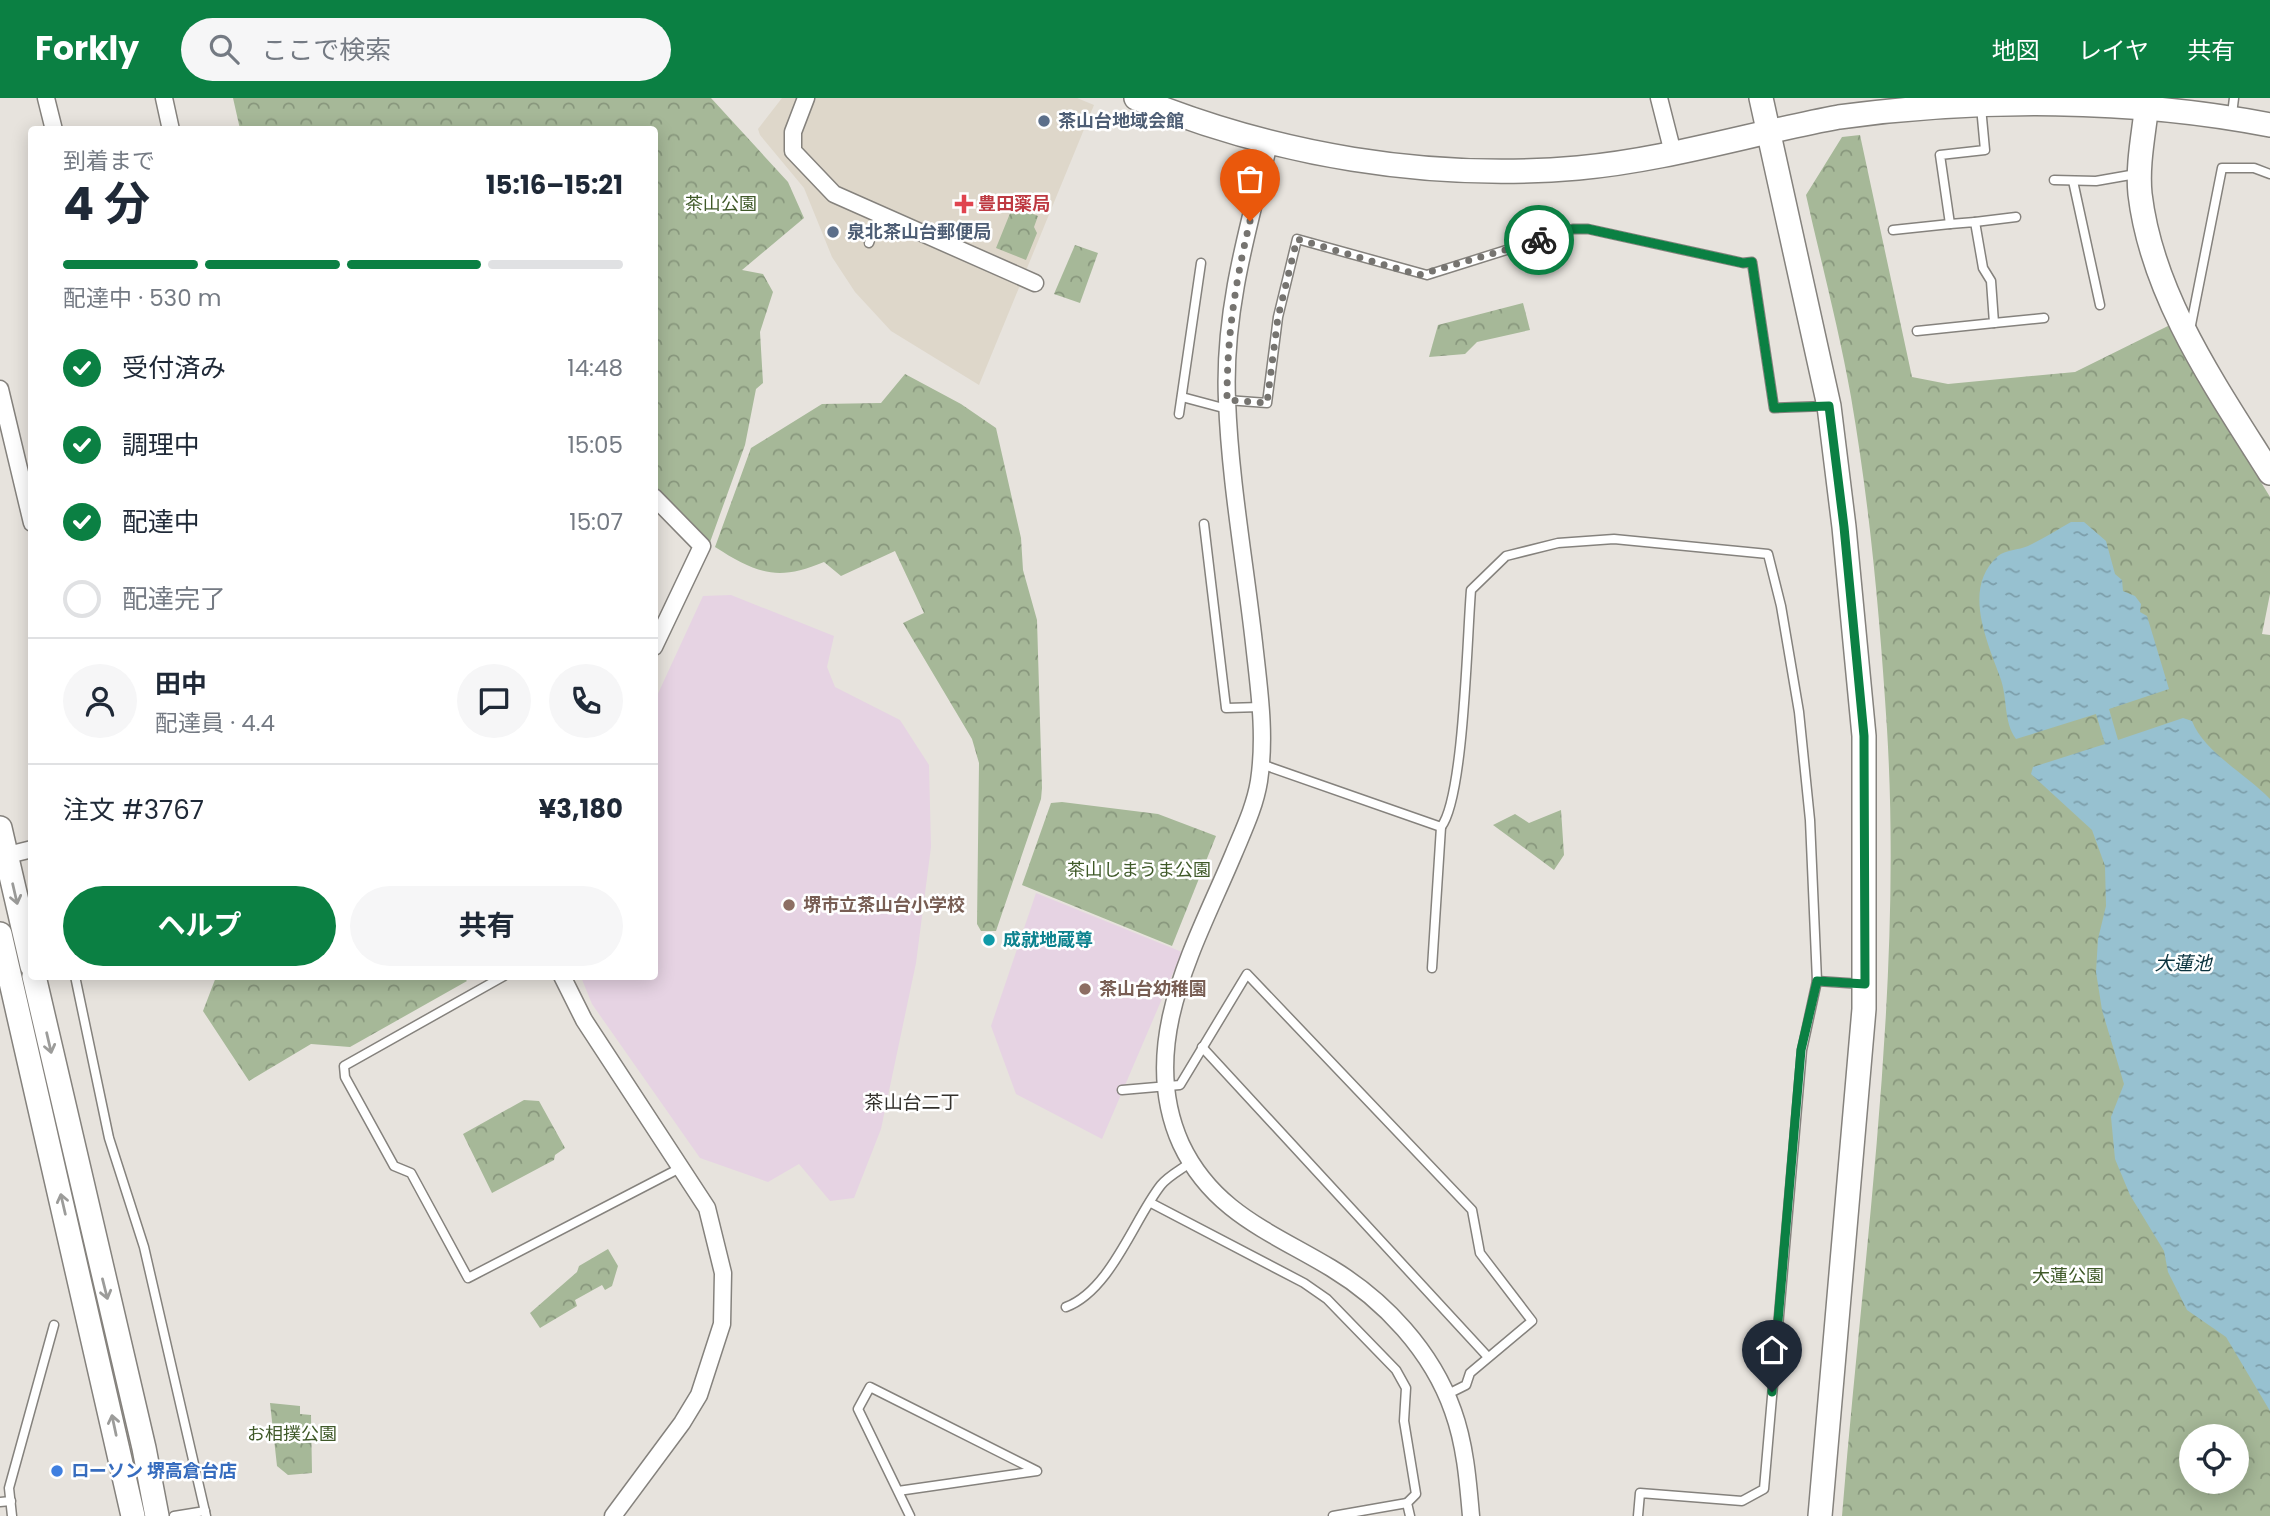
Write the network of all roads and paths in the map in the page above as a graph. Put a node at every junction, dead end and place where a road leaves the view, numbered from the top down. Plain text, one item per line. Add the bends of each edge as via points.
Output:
1 (46, 98) edge
2 (163, 98) edge
3 (806, 98) edge
4 (1136, 98) edge
5 (1659, 98) edge
6 (1761, 98) edge
7 (1980, 100) junction
8 (2147, 103) junction
9 (2233, 106) edge
10 (2270, 125) edge
11 (53, 126) edge
12 (170, 126) edge
13 (1769, 132) junction
14 (1269, 144) junction
15 (1673, 153) junction
16 (2139, 173) junction
17 (2270, 174) edge
18 (2054, 180) dead end
19 (2073, 181) junction
20 (879, 215) junction
21 (2016, 217) dead end
22 (1975, 222) junction
23 (1950, 224) junction
24 (1893, 230) dead end
25 (869, 243) dead end
26 (1201, 263) dead end
27 (1035, 283) dead end
28 (2099, 305) dead end
29 (2044, 318) dead end
30 (1994, 323) junction
31 (1917, 331) dead end
32 (2189, 336) junction
33 (0, 389) edge
34 (1182, 397) junction
35 (1227, 404) junction
36 (1829, 406) junction
37 (1179, 414) dead end
38 (25, 466) edge
39 (2270, 472) edge
40 (28, 490) edge
41 (658, 501) edge
42 (1204, 524) dead end
43 (658, 640) edge
44 (1261, 706) junction
45 (1261, 764) junction
46 (1441, 827) junction
47 (0, 828) edge
48 (28, 850) edge
49 (3, 856) edge
50 (0, 934) edge
51 (28, 951) edge
52 (1432, 968) dead end
53 (35, 980) edge
54 (76, 980) edge
55 (497, 980) edge
56 (564, 980) edge
57 (1817, 981) junction
58 (1865, 984) junction
59 (1202, 1047) junction
60 (1165, 1086) junction
61 (1122, 1090) dead end
62 (1191, 1162) junction
63 (682, 1167) junction
64 (1151, 1203) junction
65 (1066, 1307) dead end
66 (54, 1325) dead end
67 (1489, 1357) junction
68 (1446, 1395) junction
69 (898, 1491) junction
70 (11, 1501) junction
71 (0, 1502) edge
72 (1407, 1503) junction
73 (205, 1513) edge
74 (12, 1516) edge
75 (133, 1516) edge
76 (157, 1516) edge
77 (174, 1516) edge
78 (613, 1516) edge
79 (910, 1516) edge
80 (1333, 1516) edge
81 (1410, 1516) edge
82 (1471, 1516) edge
83 (1638, 1516) edge
84 (1820, 1516) edge

1 - 11 street
2 - 12 street
3 - 20 street via 793,132 793,151 834,194
4 - 14 street
5 - 15 street
6 - 13 street
7 - 8 street
7 - 13 street via 1919,105
7 - 23 lane via 1986,150 1940,155
8 - 9 street
8 - 16 street
9 - 10 street
13 - 15 street
13 - 36 street
14 - 15 street via 1412,167 1468,170 1577,168
14 - 35 street via 1233,290
16 - 19 lane
16 - 32 street via 2151,249
17 - 32 lane via 2254,168 2222,168
18 - 19 lane
19 - 28 lane
20 - 25 lane
20 - 27 street
21 - 22 lane
22 - 23 lane
22 - 30 lane via 1983,268 1991,281
23 - 24 lane
26 - 34 lane
29 - 30 lane
30 - 31 lane
32 - 39 street
33 - 38 street
34 - 35 lane
34 - 37 lane
35 - 36 lane via 1267,403 1278,317 1297,239 1427,275 1573,229 1588,229 1752,262 1774,408
35 - 44 street
36 - 58 street via 1864,736
38 - 40 street
41 - 43 street via 702,546
42 - 44 lane via 1226,708
44 - 45 street
45 - 46 lane
45 - 60 street via 1252,808 1175,995 1166,1034
46 - 52 lane
46 - 57 lane via 1450,816 1456,783 1471,590 1506,556 1558,543 1614,539 1768,554 1799,712 1810,820
47 - 49 street
48 - 49 street
49 -> 51 street
75 -> 50 street
53 -> 76 street
54 - 73 lane via 108,1138 144,1247
55 - 63 lane via 344,1066 345,1077 394,1166 411,1173 468,1278
56 - 63 street via 584,1020
57 - 58 lane
57 - 83 lane via 1801,1050 1764,1489 1742,1501 1640,1493
58 - 84 street
59 - 60 lane via 1180,1085
59 - 67 lane
59 - 67 lane via 1247,974 1472,1210 1480,1253 1532,1321
60 - 61 lane
60 - 62 street via 1170,1114
62 - 64 lane via 1162,1184
62 - 68 street via 1227,1206 1248,1222 1339,1273 1386,1310 1415,1342
63 - 78 street via 707,1208 717,1245 723,1273 722,1324 699,1395
64 - 65 lane via 1112,1267 1075,1304
64 - 72 lane via 1304,1283 1327,1299 1396,1370 1406,1388 1404,1421 1416,1494
66 - 70 lane via 9,1488
67 - 68 lane via 1470,1373 1466,1385
68 - 82 street via 1462,1443
69 - 69 lane via 858,1409 870,1387 1037,1471
69 - 79 lane
70 - 71 lane
70 - 74 lane
72 - 80 lane
72 - 81 lane
73 - 77 lane

